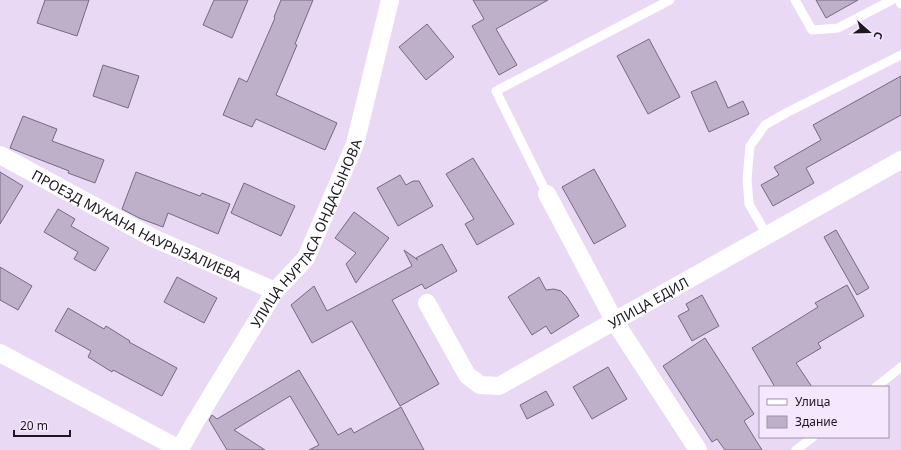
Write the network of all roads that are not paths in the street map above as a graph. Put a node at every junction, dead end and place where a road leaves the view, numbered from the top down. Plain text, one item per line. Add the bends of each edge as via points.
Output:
1 (390, 0) edge
2 (670, 0) edge
3 (795, 0) edge
4 (892, 0) edge
5 (899, 0) edge
6 (901, 4) edge
7 (901, 55) edge
8 (0, 155) edge
9 (901, 160) edge
10 (547, 194) joint
11 (767, 235) junction
12 (275, 292) junction
13 (427, 303) dead end
14 (615, 322) junction
15 (0, 352) edge
16 (901, 367) edge
17 (877, 386) edge
18 (812, 438) edge
19 (181, 450) edge
20 (698, 450) edge
21 (796, 450) edge

1 - 12 street, УЛИЦА НУРТАСА ОНДАСЫНОВА via 355,144 306,258
2 - 10 lane via 496,91
3 - 4 lane via 812,30 838,28
5 - 6 lane
7 - 11 lane via 765,125 750,146 747,179 750,204
8 - 12 street, ПРОЕЗД МУКАНА НАУРЫЗАЛИЕВА via 153,238
9 - 11 street, УЛИЦА ЕДИЛ
10 - 14 street
11 - 14 street, УЛИЦА ЕДИЛ
12 - 19 street, УЛИЦА НУРТАСА ОНДАСЫНОВА via 194,424
13 - 14 street, УЛИЦА ЕДИЛ via 468,375 480,385 499,386
14 - 20 street
15 - 19 street
16 - 17 lane
18 - 21 lane

